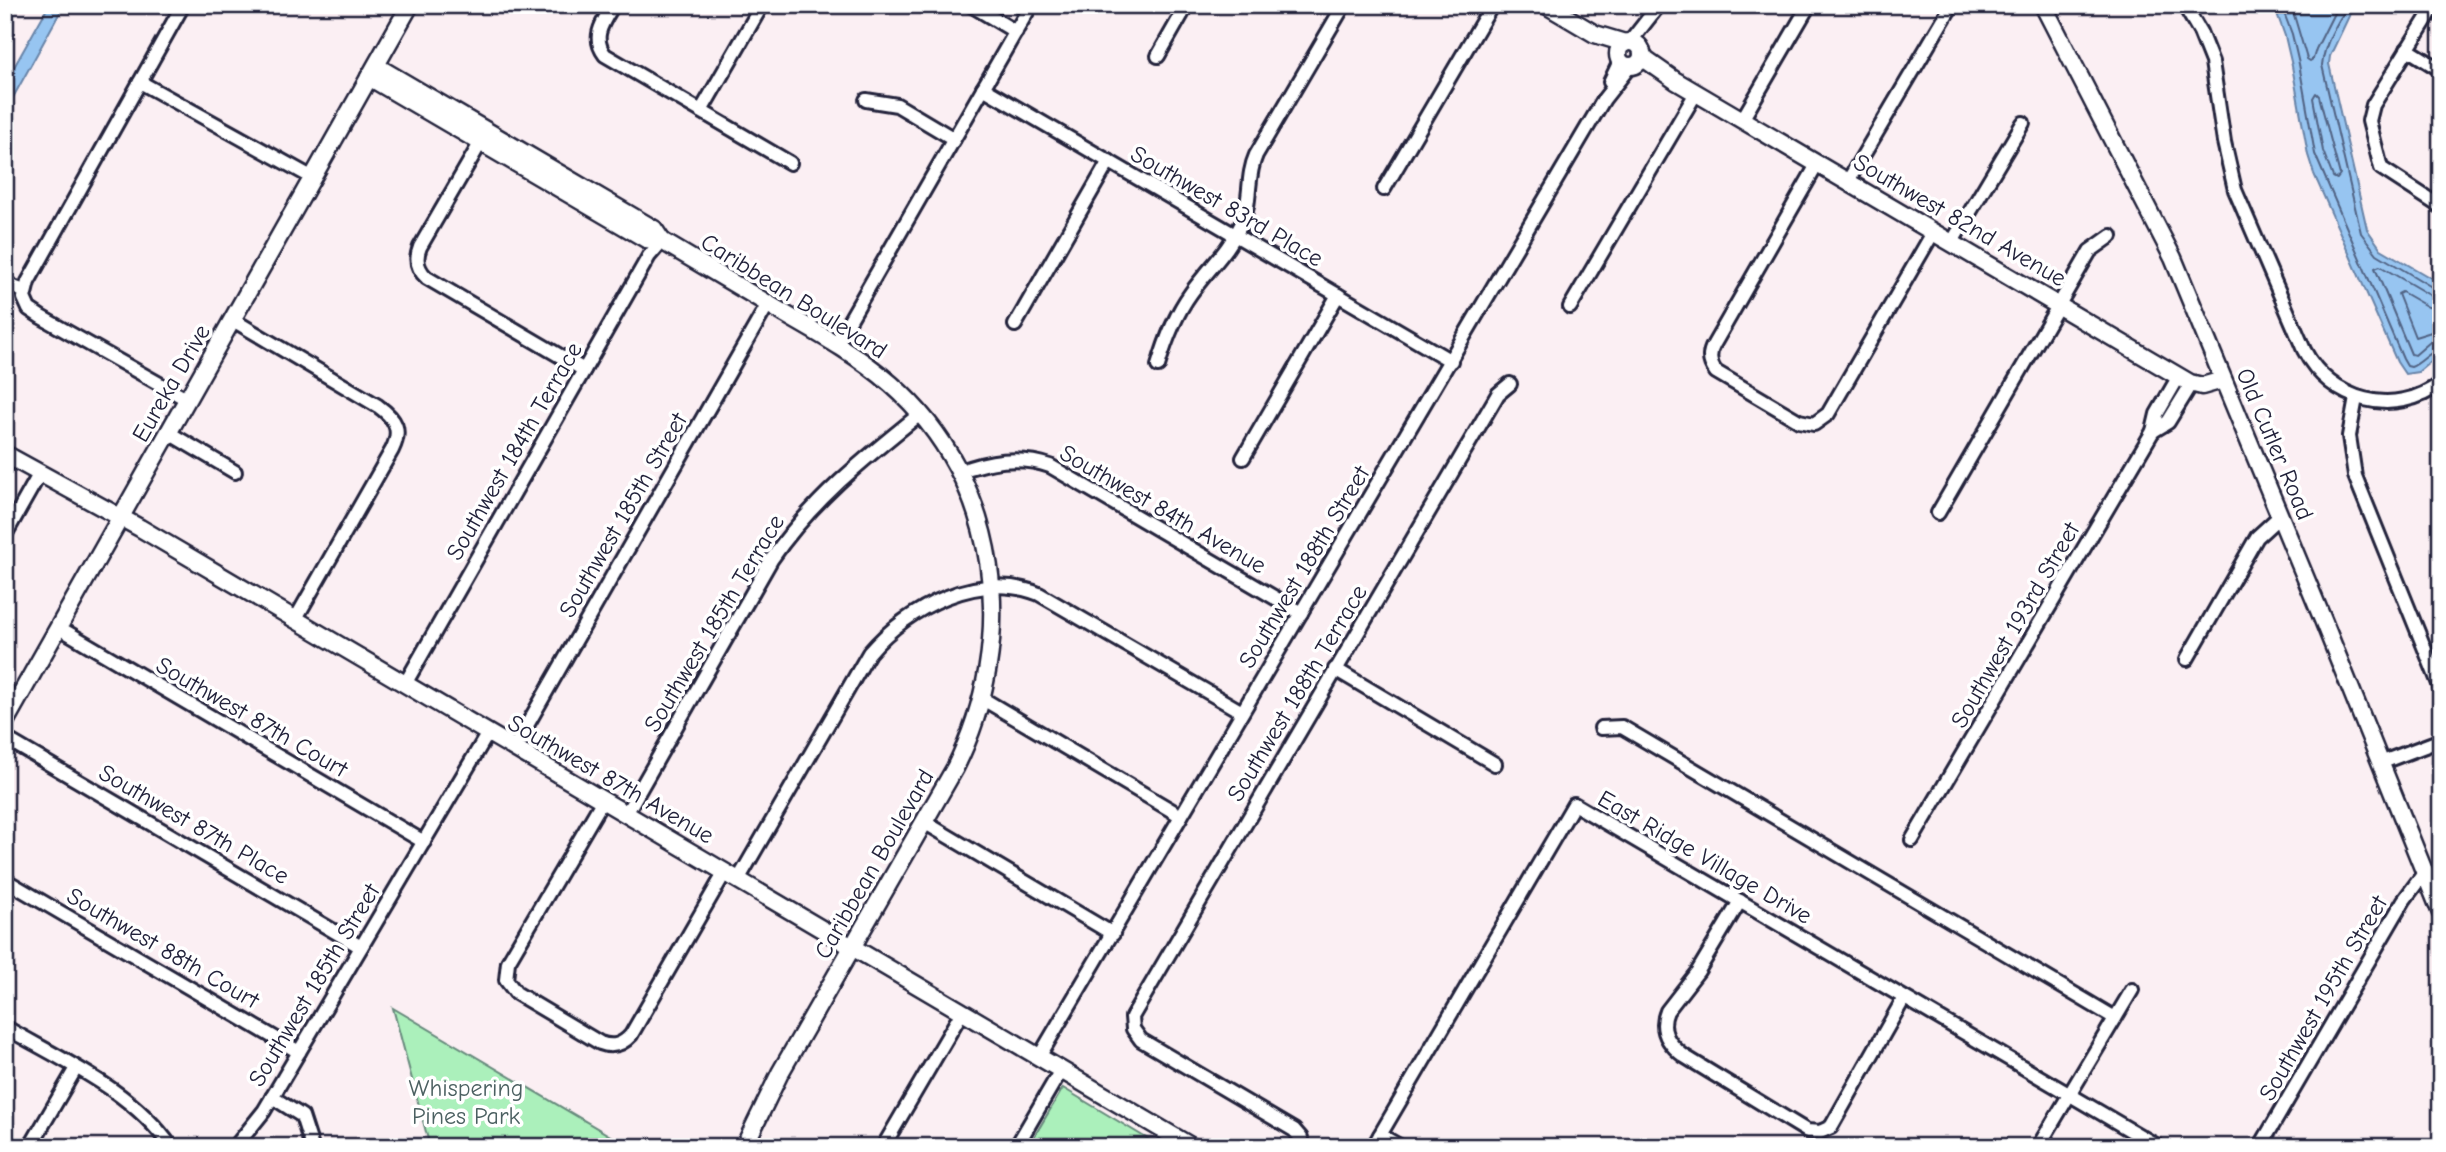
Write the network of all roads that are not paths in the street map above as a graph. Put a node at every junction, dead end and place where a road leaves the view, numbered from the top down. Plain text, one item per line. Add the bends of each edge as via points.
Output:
1 (183, 5) edge
2 (410, 5) edge
3 (613, 5) edge
4 (762, 5) edge
5 (971, 5) edge
6 (1031, 5) edge
7 (1187, 5) edge
8 (1344, 5) edge
9 (1492, 5) edge
10 (1546, 5) edge
11 (1659, 5) edge
12 (1809, 5) edge
13 (1952, 5) edge
14 (2043, 5) edge
15 (2184, 5) edge
16 (2435, 5) edge
17 (1016, 32) junction
18 (2407, 49) junction
19 (1630, 54) junction
20 (1158, 56) dead end
21 (2441, 70) edge
22 (372, 72) junction
23 (141, 82) junction
24 (983, 88) junction
25 (1696, 93) junction
26 (866, 100) dead end
27 (701, 111) junction
28 (1742, 120) junction
29 (2023, 123) dead end
30 (484, 137) junction
31 (954, 139) junction
32 (1109, 161) junction
33 (790, 163) dead end
34 (1818, 163) junction
35 (313, 178) junction
36 (1848, 181) junction
37 (1384, 189) dead end
38 (2441, 207) edge
39 (1934, 231) junction
40 (1235, 235) junction
41 (2111, 236) dead end
42 (662, 241) junction
43 (1952, 242) junction
44 (5, 284) edge
45 (24, 291) junction
46 (1338, 295) junction
47 (768, 304) junction
48 (2058, 304) junction
49 (1570, 307) dead end
50 (233, 320) junction
51 (1015, 325) dead end
52 (836, 344) junction
53 (1451, 361) junction
54 (1158, 366) dead end
55 (584, 370) junction
56 (2186, 380) junction
57 (2223, 380) junction
58 (2441, 383) edge
59 (1510, 384) dead end
60 (2356, 398) junction
61 (188, 400) junction
62 (2161, 407) junction
63 (920, 414) junction
64 (2174, 414) junction
65 (2153, 431) junction
66 (169, 433) junction
67 (5, 454) edge
68 (1242, 458) dead end
69 (235, 472) dead end
70 (958, 472) junction
71 (40, 473) junction
72 (1938, 513) dead end
73 (2280, 516) junction
74 (120, 517) junction
75 (5, 535) edge
76 (992, 589) junction
77 (1301, 613) junction
78 (295, 620) junction
79 (58, 627) junction
80 (2187, 659) dead end
81 (1335, 670) junction
82 (405, 684) junction
83 (2441, 689) edge
84 (983, 699) junction
85 (1242, 712) junction
86 (5, 722) edge
87 (1601, 728) dead end
88 (488, 733) junction
89 (5, 738) edge
90 (2441, 740) edge
91 (514, 748) junction
92 (2380, 763) junction
93 (1494, 764) dead end
94 (603, 800) junction
95 (626, 814) junction
96 (1181, 816) junction
97 (924, 822) junction
98 (1912, 840) dead end
99 (424, 842) junction
100 (2424, 873) junction
101 (731, 876) junction
102 (5, 880) edge
103 (1740, 901) junction
104 (2441, 913) edge
105 (1112, 934) junction
106 (361, 947) junction
107 (852, 947) junction
108 (2132, 990) dead end
109 (1904, 998) junction
110 (962, 1012) junction
111 (2115, 1018) junction
112 (5, 1027) edge
113 (299, 1052) junction
114 (1039, 1057) junction
115 (76, 1068) junction
116 (1061, 1070) junction
117 (2069, 1094) junction
118 (272, 1097) junction
119 (1380, 1135) junction
120 (1300, 1142) edge
121 (30, 1147) edge
122 (171, 1147) edge
123 (235, 1147) edge
124 (312, 1147) edge
125 (744, 1147) edge
126 (883, 1147) edge
127 (1016, 1147) edge
128 (1192, 1147) edge
129 (1373, 1147) edge
130 (1401, 1147) edge
131 (2038, 1147) edge
132 (2159, 1147) edge
133 (2260, 1147) edge

1 - 23 street
2 - 22 street, Eureka Drive
3 - 27 street via 598,33 598,43 610,58
4 - 27 street
5 - 17 street
6 - 17 street
7 - 20 street
8 - 40 street via 1256,155 1245,214
9 - 37 street
10 - 19 street, Southwest 82nd Avenue via 1599,40
11 - 19 street, Southwest 188th Street
12 - 28 street
13 - 36 street
14 - 57 street, Old Cutler Road via 2173,258
15 - 60 street via 2212,62 2224,142 2239,199 2304,350 2322,375
16 - 18 street
17 - 24 street
18 - 21 street
18 - 38 street via 2369,114 2372,137 2381,168
19 - 25 street, Southwest 82nd Avenue
19 - 53 street, Southwest 188th Street
22 - 30 street, Caribbean Boulevard
22 - 35 street, Eureka Drive
23 - 35 street
23 - 45 street
24 - 31 street
24 - 32 street, Southwest 83rd Place
25 - 28 street, Southwest 82nd Avenue
25 - 49 street
26 - 31 street via 897,105
27 - 33 street
28 - 34 street, Southwest 82nd Avenue
29 - 43 street
30 - 42 street, Caribbean Boulevard via 654,229
30 - 55 street via 420,247 418,266 427,278
31 - 52 street
32 - 40 street, Southwest 83rd Place
32 - 51 street
34 - 36 street, Southwest 82nd Avenue
34 - 39 street via 1714,344 1710,360 1720,374 1799,421 1814,424 1829,414
35 - 50 street, Eureka Drive
36 - 39 street, Southwest 82nd Avenue
39 - 43 street, Southwest 82nd Avenue
40 - 46 street, Southwest 83rd Place
40 - 54 street via 1177,314
41 - 48 street via 2090,251
42 - 47 street, Caribbean Boulevard
42 - 55 street, Southwest 184th Terrace
43 - 48 street, Southwest 82nd Avenue
44 - 45 street
45 - 61 street via 26,304 35,314
46 - 53 street, Southwest 83rd Place
46 - 68 street
47 - 52 street, Caribbean Boulevard
47 - 91 street, Southwest 185th Street
48 - 56 street, Southwest 82nd Avenue
48 - 72 street
50 - 61 street, Eureka Drive
50 - 78 street via 378,406 397,423 392,450
52 - 63 street, Caribbean Boulevard via 872,368
53 - 77 street, Southwest 188th Street
55 - 82 street, Southwest 184th Terrace
56 - 57 street via 2202,386
56 - 62 street, Southwest 193rd Street
56 - 64 street, Southwest 193rd Street
57 - 73 street, Old Cutler Road
58 - 60 street via 2420,396 2399,401
59 - 81 street, Southwest 188th Terrace via 1498,394
60 - 83 street via 2349,436 2355,476
61 - 66 street, Eureka Drive
62 - 64 street
62 - 65 street, Southwest 193rd Street
63 - 70 street, Caribbean Boulevard
63 - 95 street, Southwest 185th Terrace via 822,497 790,533
64 - 65 street, Southwest 193rd Street
65 - 98 street, Southwest 193rd Street
66 - 69 street
66 - 74 street, Eureka Drive
67 - 71 street, Southwest 87th Avenue
70 - 76 street, Caribbean Boulevard via 981,528
70 - 77 street, Southwest 84th Avenue via 1005,460 1050,466
71 - 74 street, Southwest 87th Avenue
71 - 75 street
73 - 80 street via 2250,547
73 - 92 street, Old Cutler Road
74 - 78 street, Southwest 87th Avenue
74 - 79 street, Eureka Drive
76 - 84 street, Caribbean Boulevard via 993,642
76 - 85 street via 1016,587 1039,594
76 - 101 street via 960,593 923,609 875,646
77 - 85 street, Southwest 188th Street
78 - 82 street, Southwest 87th Avenue
79 - 86 street, Eureka Drive
79 - 99 street, Southwest 87th Court
81 - 93 street
81 - 120 street, Southwest 188th Terrace via 1131,1021 1141,1040 1294,1130
82 - 88 street, Southwest 87th Avenue
84 - 96 street
84 - 97 street, Caribbean Boulevard via 964,750
85 - 96 street, Southwest 188th Street
87 - 111 street via 1622,727
88 - 91 street, Southwest 87th Avenue
88 - 99 street, Southwest 185th Street
89 - 106 street, Southwest 87th Place
90 - 92 street
91 - 94 street, Southwest 87th Avenue
92 - 100 street, Old Cutler Road
94 - 95 street, Southwest 87th Avenue
94 - 101 street via 508,962 506,980 516,993 600,1042 617,1045 631,1035
95 - 101 street, Southwest 87th Avenue
96 - 105 street, Southwest 188th Street
97 - 105 street
97 - 107 street, Caribbean Boulevard
99 - 106 street, Southwest 185th Street
100 - 104 street, Old Cutler Road
100 - 133 street, Southwest 195th Street
101 - 107 street, Southwest 87th Avenue
102 - 113 street, Southwest 88th Court
103 - 109 street, East Ridge Village Drive
103 - 109 street via 1698,971 1676,997 1664,1022 1667,1038 1684,1056 1801,1128 1819,1132 1839,1117
103 - 119 street, East Ridge Village Drive via 1574,804
105 - 114 street, Southwest 188th Street
106 - 113 street, Southwest 185th Street
107 - 110 street, Southwest 87th Avenue
107 - 125 street, Caribbean Boulevard via 768,1095
108 - 111 street
109 - 117 street, East Ridge Village Drive
110 - 114 street, Southwest 87th Avenue
110 - 126 street
111 - 117 street
112 - 115 street
113 - 118 street, Southwest 185th Street
114 - 116 street, Southwest 87th Avenue
115 - 121 street
115 - 122 street via 138,1109
116 - 127 street
116 - 128 street, Southwest 87th Avenue
117 - 131 street
117 - 132 street, East Ridge Village Drive
118 - 123 street, Southwest 185th Street
118 - 124 street via 302,1116
119 - 129 street, East Ridge Village Drive
119 - 130 street

